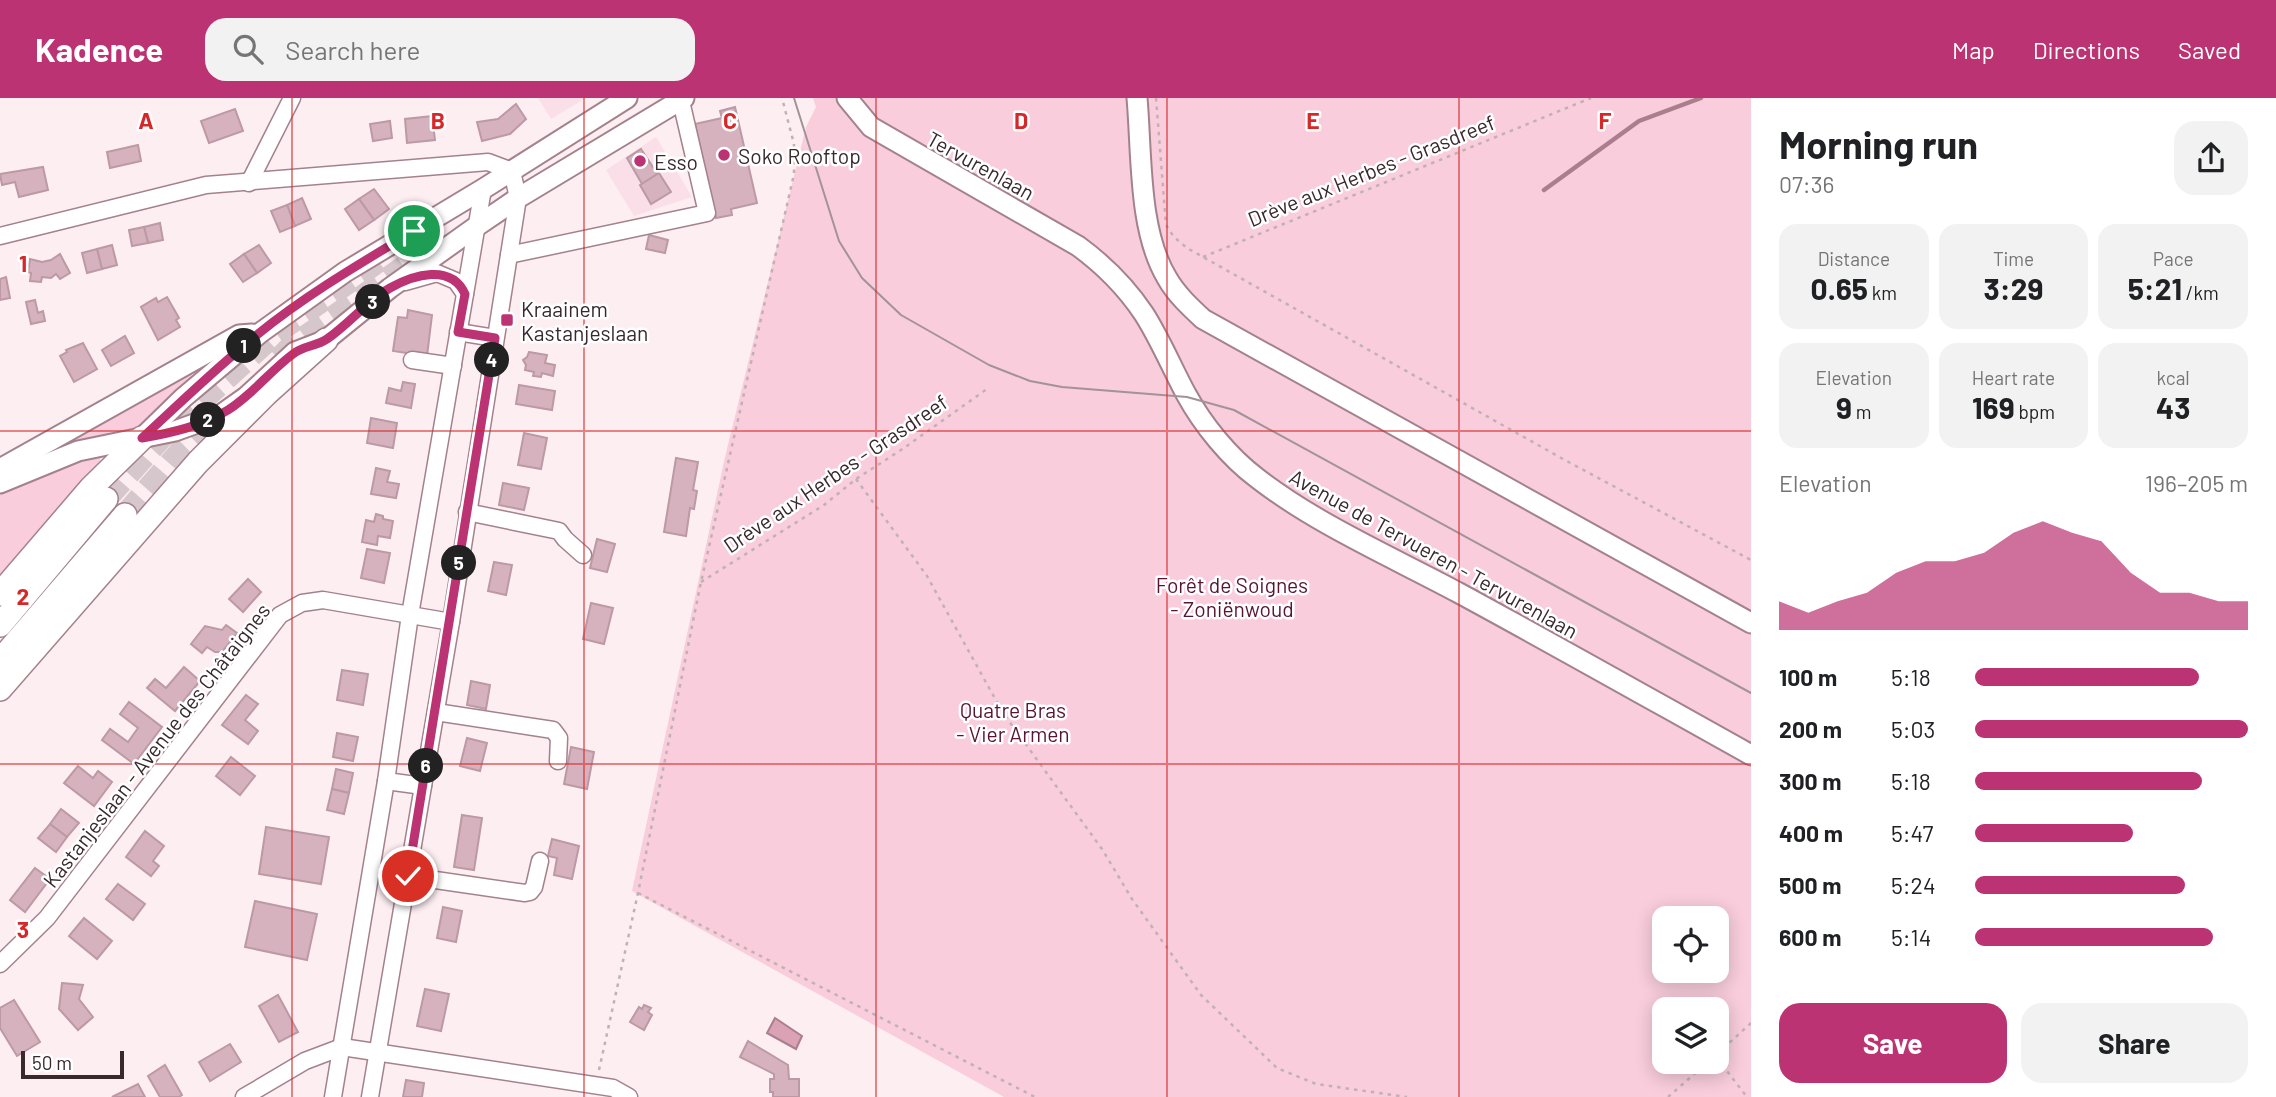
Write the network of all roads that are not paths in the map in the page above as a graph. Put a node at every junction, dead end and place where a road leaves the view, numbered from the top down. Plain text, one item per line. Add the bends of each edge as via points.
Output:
1 (292, 98) edge
2 (627, 98) edge
3 (846, 98) edge
4 (1137, 98) edge
5 (683, 99) edge
6 (512, 170) junction
7 (249, 183) junction
8 (483, 189) junction
9 (518, 198) junction
10 (477, 226) junction
11 (0, 236) edge
12 (509, 255) junction
13 (1101, 264) joint
14 (390, 288) junction
15 (465, 294) junction
16 (458, 332) junction
17 (260, 333) junction
18 (495, 338) junction
19 (326, 340) junction
20 (412, 360) dead end
21 (453, 366) junction
22 (142, 438) junction
23 (105, 456) junction
24 (0, 470) edge
25 (0, 483) edge
26 (106, 499) tunnel mouth
27 (467, 512) junction
28 (125, 515) tunnel mouth
29 (583, 555) dead end
30 (0, 594) edge
31 (410, 615) junction
32 (451, 622) junction
33 (1751, 623) edge
34 (0, 625) edge
35 (0, 661) edge
36 (0, 689) edge
37 (436, 712) junction
38 (1751, 755) edge
39 (558, 761) dead end
40 (386, 781) junction
41 (423, 786) junction
42 (540, 861) dead end
43 (408, 876) junction
44 (0, 964) edge
45 (342, 1047) junction
46 (379, 1053) junction
47 (592, 1092) edge
48 (244, 1097) edge
49 (333, 1097) edge
50 (370, 1097) edge
51 (629, 1097) edge

1 - 7 street
2 - 6 main road
3 - 13 main road, Tervurenlaan via 871,127 1078,246
4 - 33 main road via 1148,222 1158,261 1186,303 1218,329
5 - 9 main road
5 - 12 street via 707,213
6 - 7 street via 488,162
6 - 8 main road
6 - 9 street
7 - 11 street via 206,185
8 - 10 street
8 - 17 main road via 345,272
9 - 10 main road
9 - 12 street
10 - 14 main road
10 - 15 street
12 - 18 street
13 - 38 main road, Avenue de Tervueren - Tervurenlaan via 1145,316 1200,416 1256,478 1310,513
14 - 15 street via 437,273 456,281
14 - 19 main road
15 - 16 street
16 - 18 street
16 - 21 street
17 - 22 main road
17 - 24 main road via 239,335
18 - 27 street
19 - 22 main road via 295,352 222,414
19 - 36 highway via 198,463
20 - 21 street
21 - 31 street
22 - 23 highway via 121,460
23 - 25 main road via 78,451
23 - 30 highway
26 - 34 highway
27 - 29 street via 559,531
27 - 32 street
28 - 35 highway
31 - 32 street, Kastanjeslaan - Avenue des Châtaignes
31 - 40 street
31 - 44 street, Kastanjeslaan - Avenue des Châtaignes via 323,600 302,603 280,615 47,918
32 - 37 street
37 - 39 street via 554,730 559,738
37 - 41 street
40 - 41 street
40 - 45 street
41 - 43 street
42 - 43 street via 534,887 525,893
43 - 46 street
45 - 46 street
45 - 48 street via 305,1061
45 - 49 street
46 - 47 street
46 - 50 street
47 - 51 street via 613,1088

